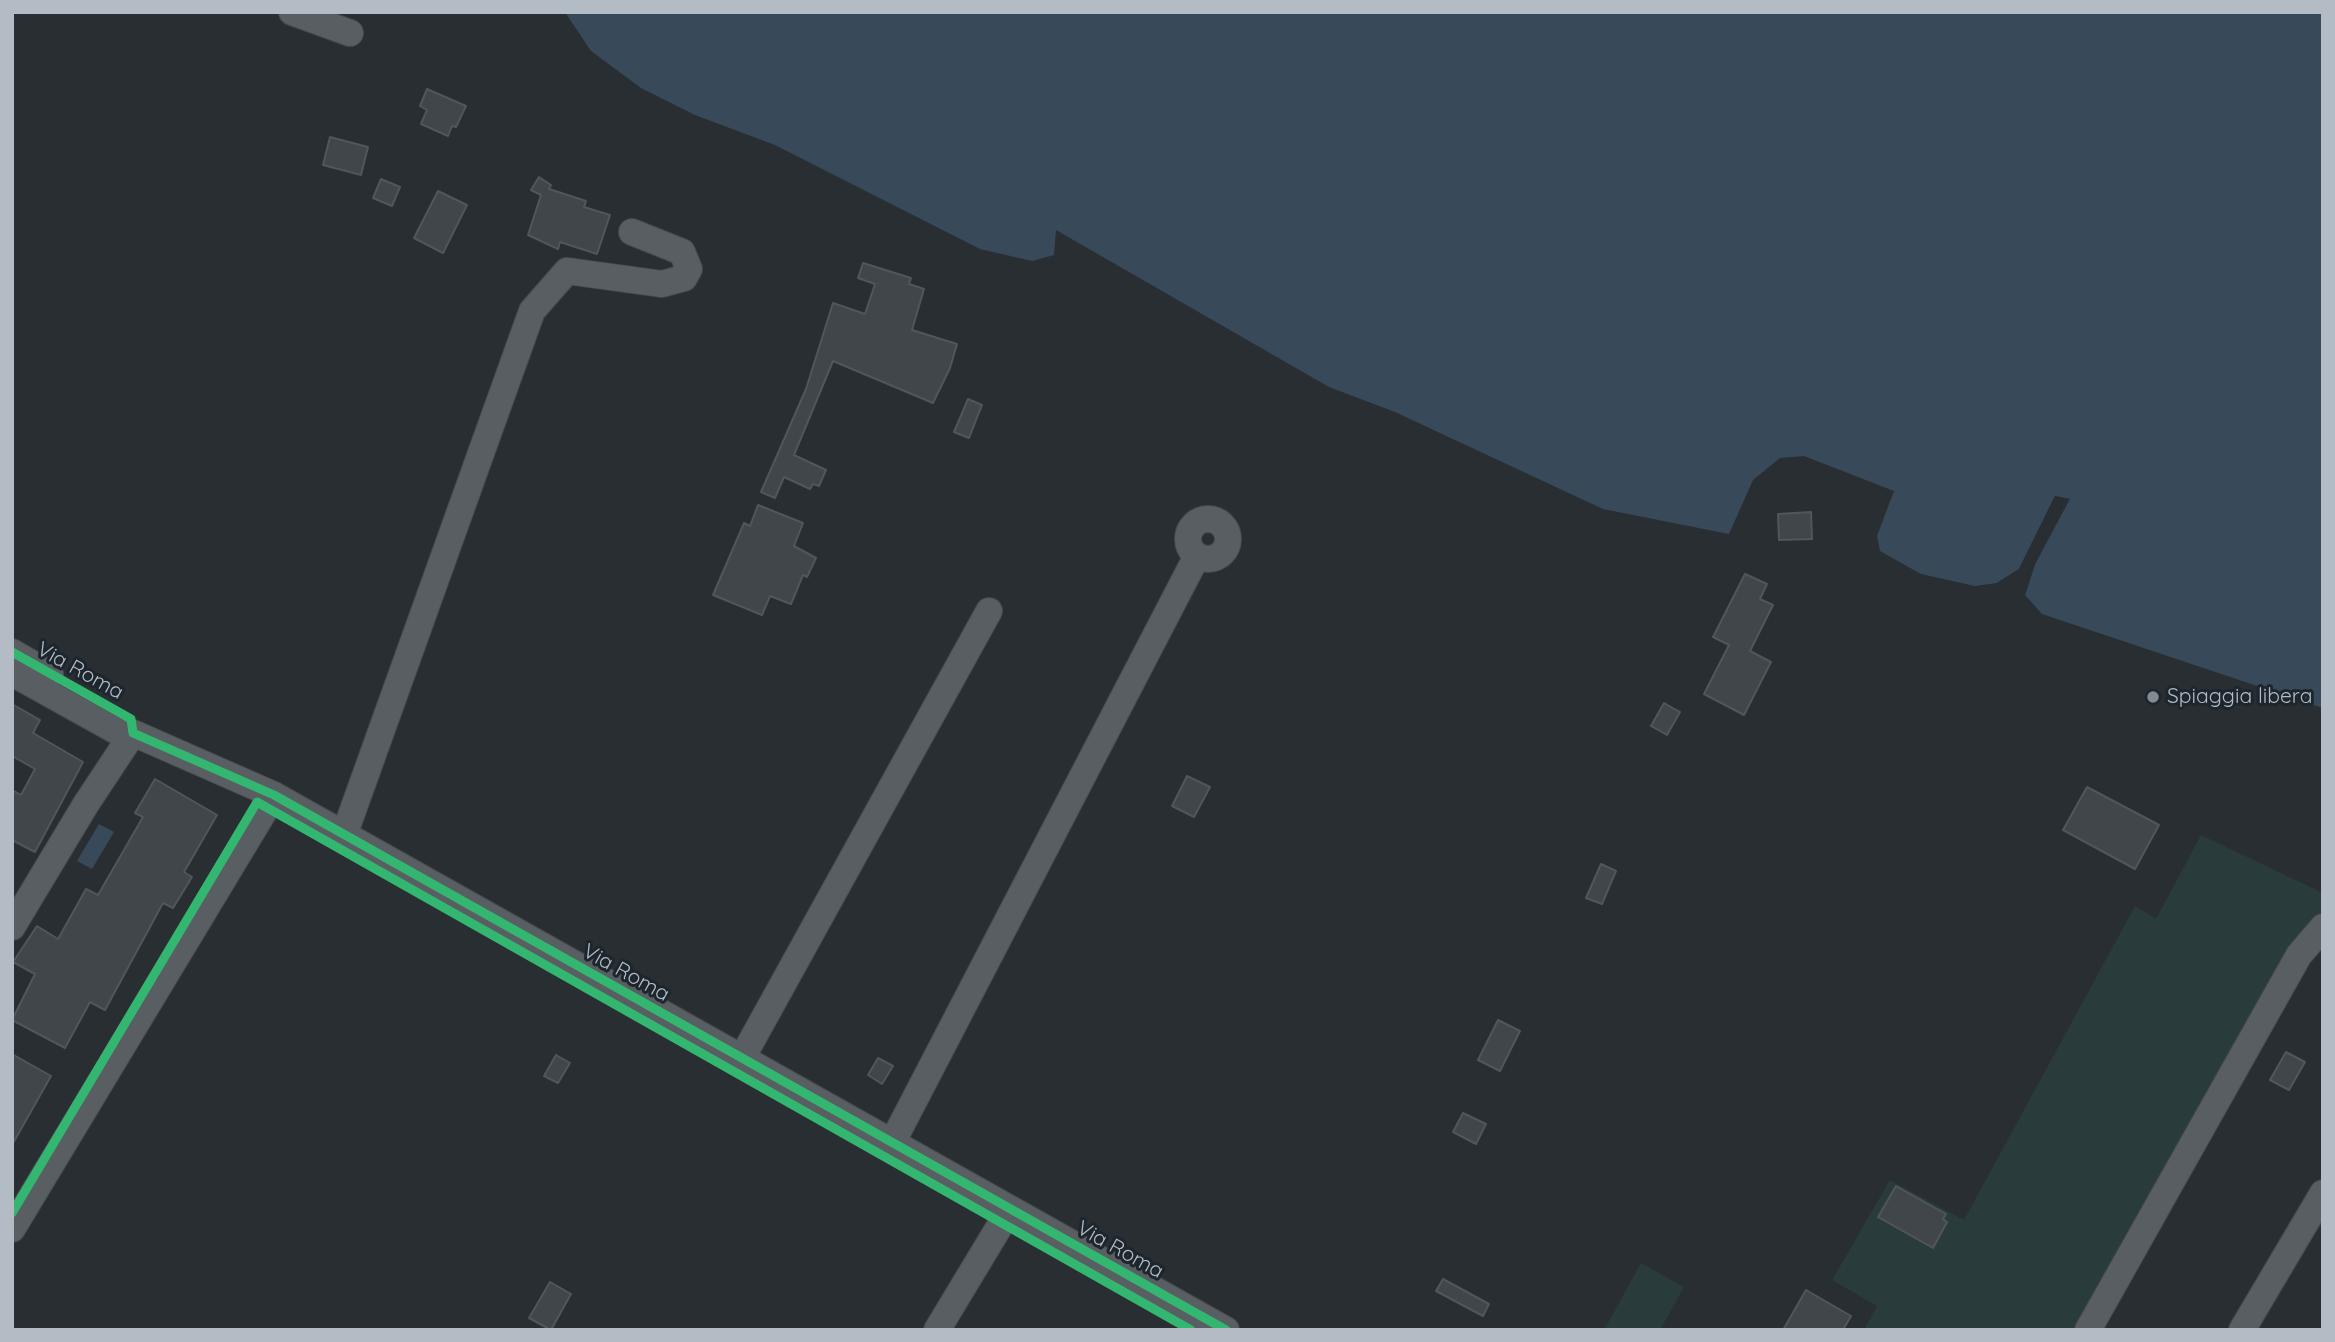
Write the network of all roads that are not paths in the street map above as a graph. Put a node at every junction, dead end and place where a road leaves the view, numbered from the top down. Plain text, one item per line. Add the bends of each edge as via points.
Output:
1 (292, 12) edge
2 (350, 33) dead end
3 (632, 232) dead end
4 (1197, 556) dead end
5 (989, 611) dead end
6 (12, 652) edge
7 (12, 673) edge
8 (133, 733) junction
9 (274, 795) junction
10 (344, 835) junction
11 (23, 884) edge
12 (12, 927) edge
13 (2323, 927) edge
14 (742, 1058) junction
15 (892, 1143) junction
16 (2323, 1193) edge
17 (1010, 1209) junction
18 (12, 1229) edge
19 (937, 1330) edge
20 (1226, 1330) edge
21 (2088, 1330) edge
22 (2242, 1330) edge

1 - 2 street
3 - 10 street via 682,252 689,269 684,278 662,284 567,271 532,311
4 - 15 street
5 - 14 street
6 - 8 street, Via Roma via 131,719
7 - 8 street, Via Roma via 120,733
8 - 9 street, Via Roma
8 - 11 street
9 - 10 street, Via Roma
9 - 18 street
10 - 14 street, Via Roma
11 - 12 street
13 - 21 street via 2299,955
14 - 15 street, Via Roma
15 - 17 street, Via Roma
16 - 22 street
17 - 19 street
17 - 20 street, Via Roma

